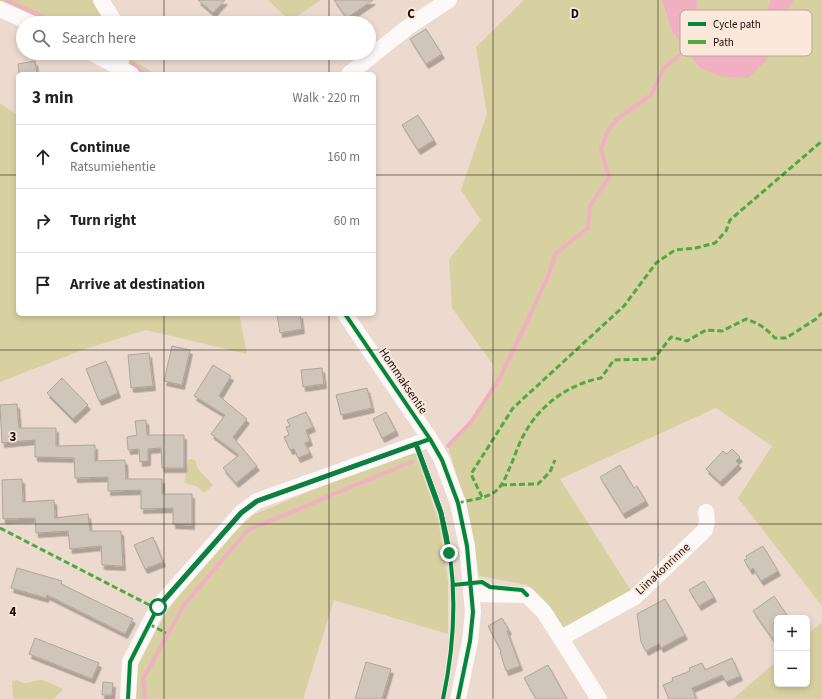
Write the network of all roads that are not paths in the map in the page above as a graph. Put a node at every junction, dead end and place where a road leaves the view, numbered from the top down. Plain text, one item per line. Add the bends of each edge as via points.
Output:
1 (101, 0) edge
2 (448, 0) edge
3 (0, 9) edge
4 (16, 16) edge
5 (111, 16) edge
6 (376, 52) edge
7 (111, 60) edge
8 (367, 60) edge
9 (124, 65) edge
10 (352, 72) edge
11 (346, 316) edge
12 (430, 439) junction
13 (706, 512) dead end
14 (472, 594) junction
15 (561, 638) junction
16 (128, 699) edge
17 (458, 699) edge
18 (599, 699) edge

1 - 5 street
2 - 6 street
3 - 4 street
7 - 9 street
8 - 10 street
11 - 12 street, Hommaksentie
12 - 14 street, Hommaksentie via 442,460 458,503 467,546
12 - 16 street via 257,501 241,513 158,607 130,662
13 - 15 street, Liinakonrinne via 705,530 635,597
14 - 15 street via 527,595 544,612
14 - 17 street, Hommaksentie via 470,641
15 - 18 street

